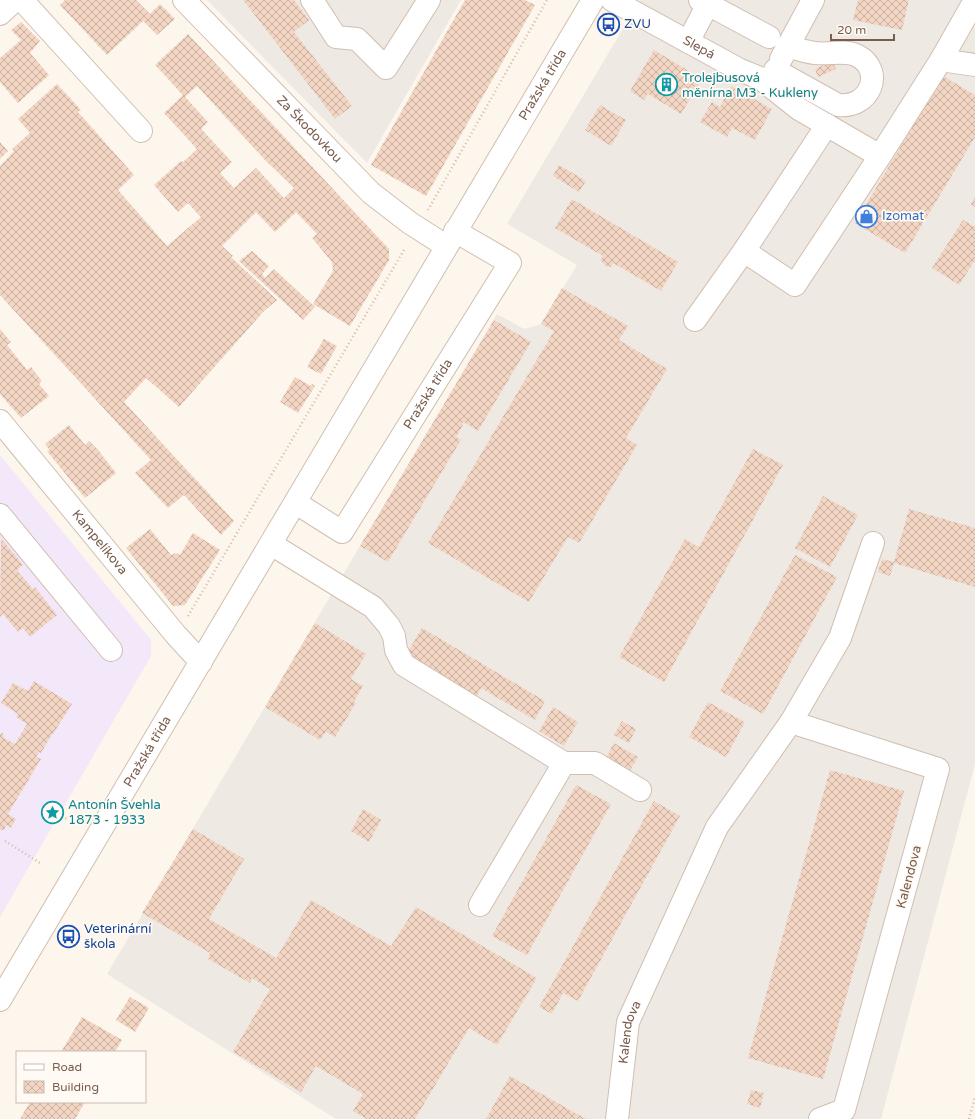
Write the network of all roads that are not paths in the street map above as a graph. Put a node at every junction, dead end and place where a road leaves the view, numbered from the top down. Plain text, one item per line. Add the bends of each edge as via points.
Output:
1 (15, 0) edge
2 (22, 0) edge
3 (184, 0) edge
4 (312, 0) edge
5 (429, 0) edge
6 (593, 0) edge
7 (612, 0) edge
8 (975, 0) edge
9 (704, 2) edge
10 (809, 8) edge
11 (0, 14) edge
12 (688, 42) junction
13 (779, 42) junction
14 (941, 60) junction
15 (975, 65) edge
16 (768, 74) junction
17 (827, 125) junction
18 (140, 131) dead end
19 (880, 156) junction
20 (450, 239) junction
21 (744, 251) junction
22 (695, 320) dead end
23 (0, 421) edge
24 (7, 444) edge
25 (296, 503) junction
26 (0, 515) edge
27 (873, 543) dead end
28 (271, 544) junction
29 (111, 650) dead end
30 (201, 662) junction
31 (791, 722) junction
32 (564, 763) junction
33 (640, 790) dead end
34 (480, 905) dead end
35 (0, 1000) edge
36 (617, 1119) edge
37 (820, 1119) edge

1 - 11 street
2 - 18 street
3 - 20 street, Za Škodovkou via 371,193 417,228
4 - 5 street via 336,37 357,39 386,68
6 - 20 street, Pražská třída
7 - 12 street, Slepá
8 - 14 street
9 - 12 street
9 - 13 street
10 - 13 street
12 - 16 street, Slepá via 740,70
13 - 16 street
13 - 16 street via 816,53 851,53 868,64 871,86 861,101 847,106
14 - 15 street
14 - 19 street
16 - 17 street via 800,109
17 - 19 street
17 - 21 street
19 - 21 street via 795,285
20 - 25 street, Pražská třída
20 - 25 street, Pražská třída via 510,263 342,532
21 - 22 street
23 - 24 street, Kampelíkova
24 - 30 street, Kampelíkova
25 - 28 street, Pražská třída
26 - 29 street
27 - 31 street, Kalendova via 840,638
28 - 30 street, Pražská třída
28 - 32 street via 373,608 394,636 396,650 404,665
30 - 35 street, Pražská třída
31 - 36 street, Kalendova via 717,827 628,1022
31 - 37 street, Kalendova via 938,769 844,1110
32 - 33 street via 595,763
32 - 34 street

